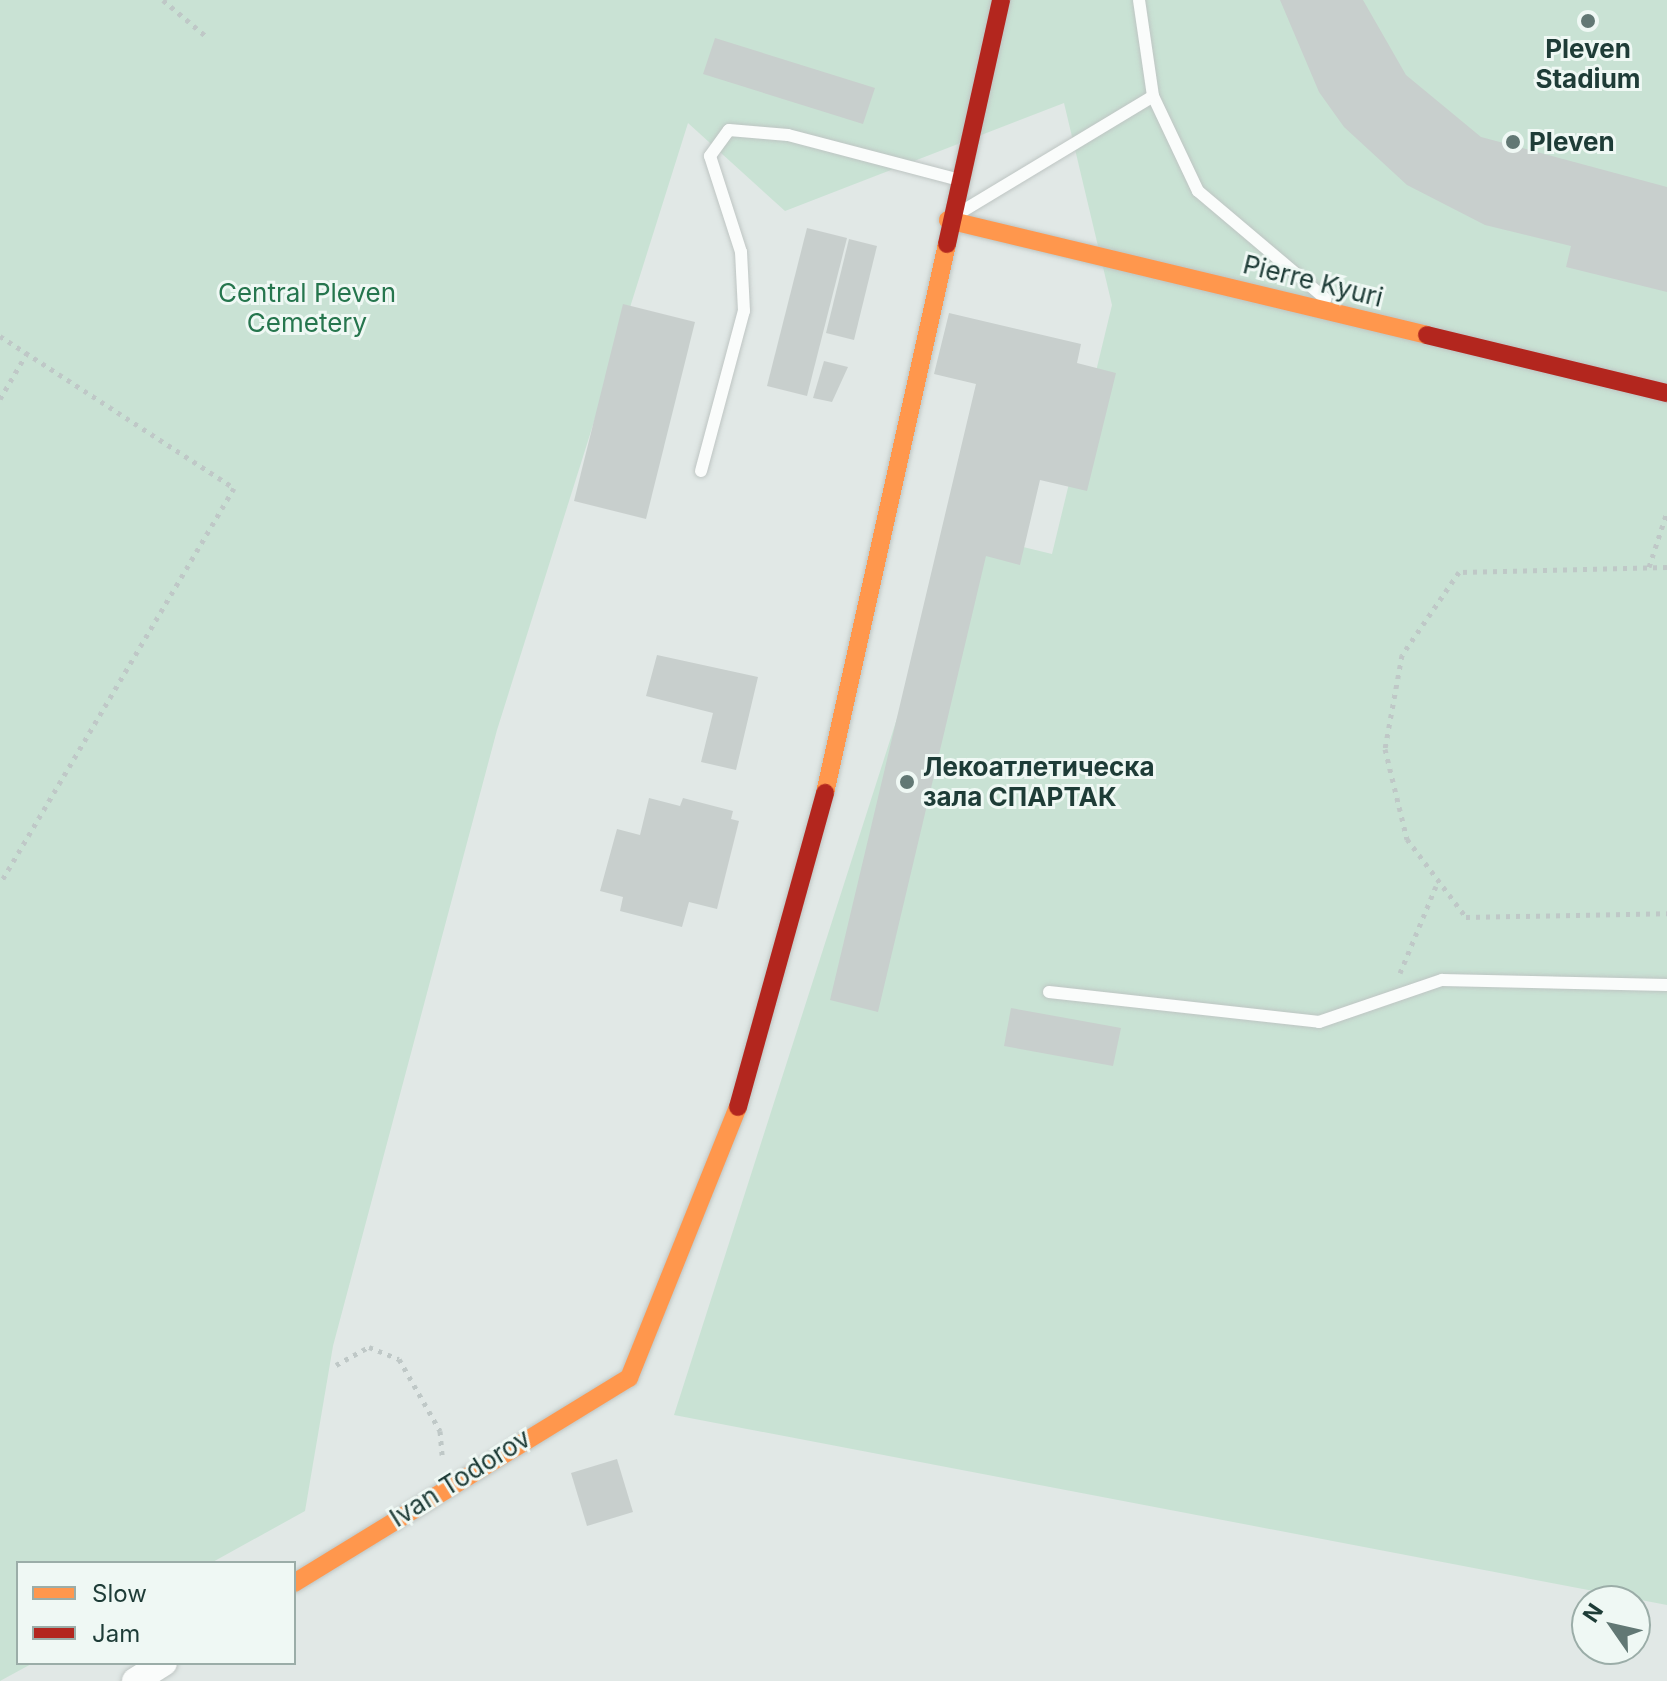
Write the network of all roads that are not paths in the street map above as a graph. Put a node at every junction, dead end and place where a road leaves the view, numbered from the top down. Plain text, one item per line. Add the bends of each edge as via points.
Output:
1 (1001, 0) edge
2 (1139, 0) edge
3 (1153, 96) junction
4 (959, 179) junction
5 (948, 220) junction
6 (1347, 316) junction
7 (1667, 393) edge
8 (701, 471) dead end
9 (1667, 985) edge
10 (1049, 992) dead end
11 (296, 1582) edge
12 (161, 1665) edge
13 (135, 1681) edge

1 - 4 street
2 - 3 lane
3 - 5 lane
3 - 6 lane via 1198,191
4 - 5 street
4 - 8 lane via 788,135 729,130 710,156 741,252 744,311
5 - 6 street, Pierre Kyuri
5 - 11 street, Ivan Todorov via 801,900 727,1144 629,1378
6 - 7 street, Pierre Kyuri
9 - 10 lane via 1454,980 1319,1022
12 - 13 street

